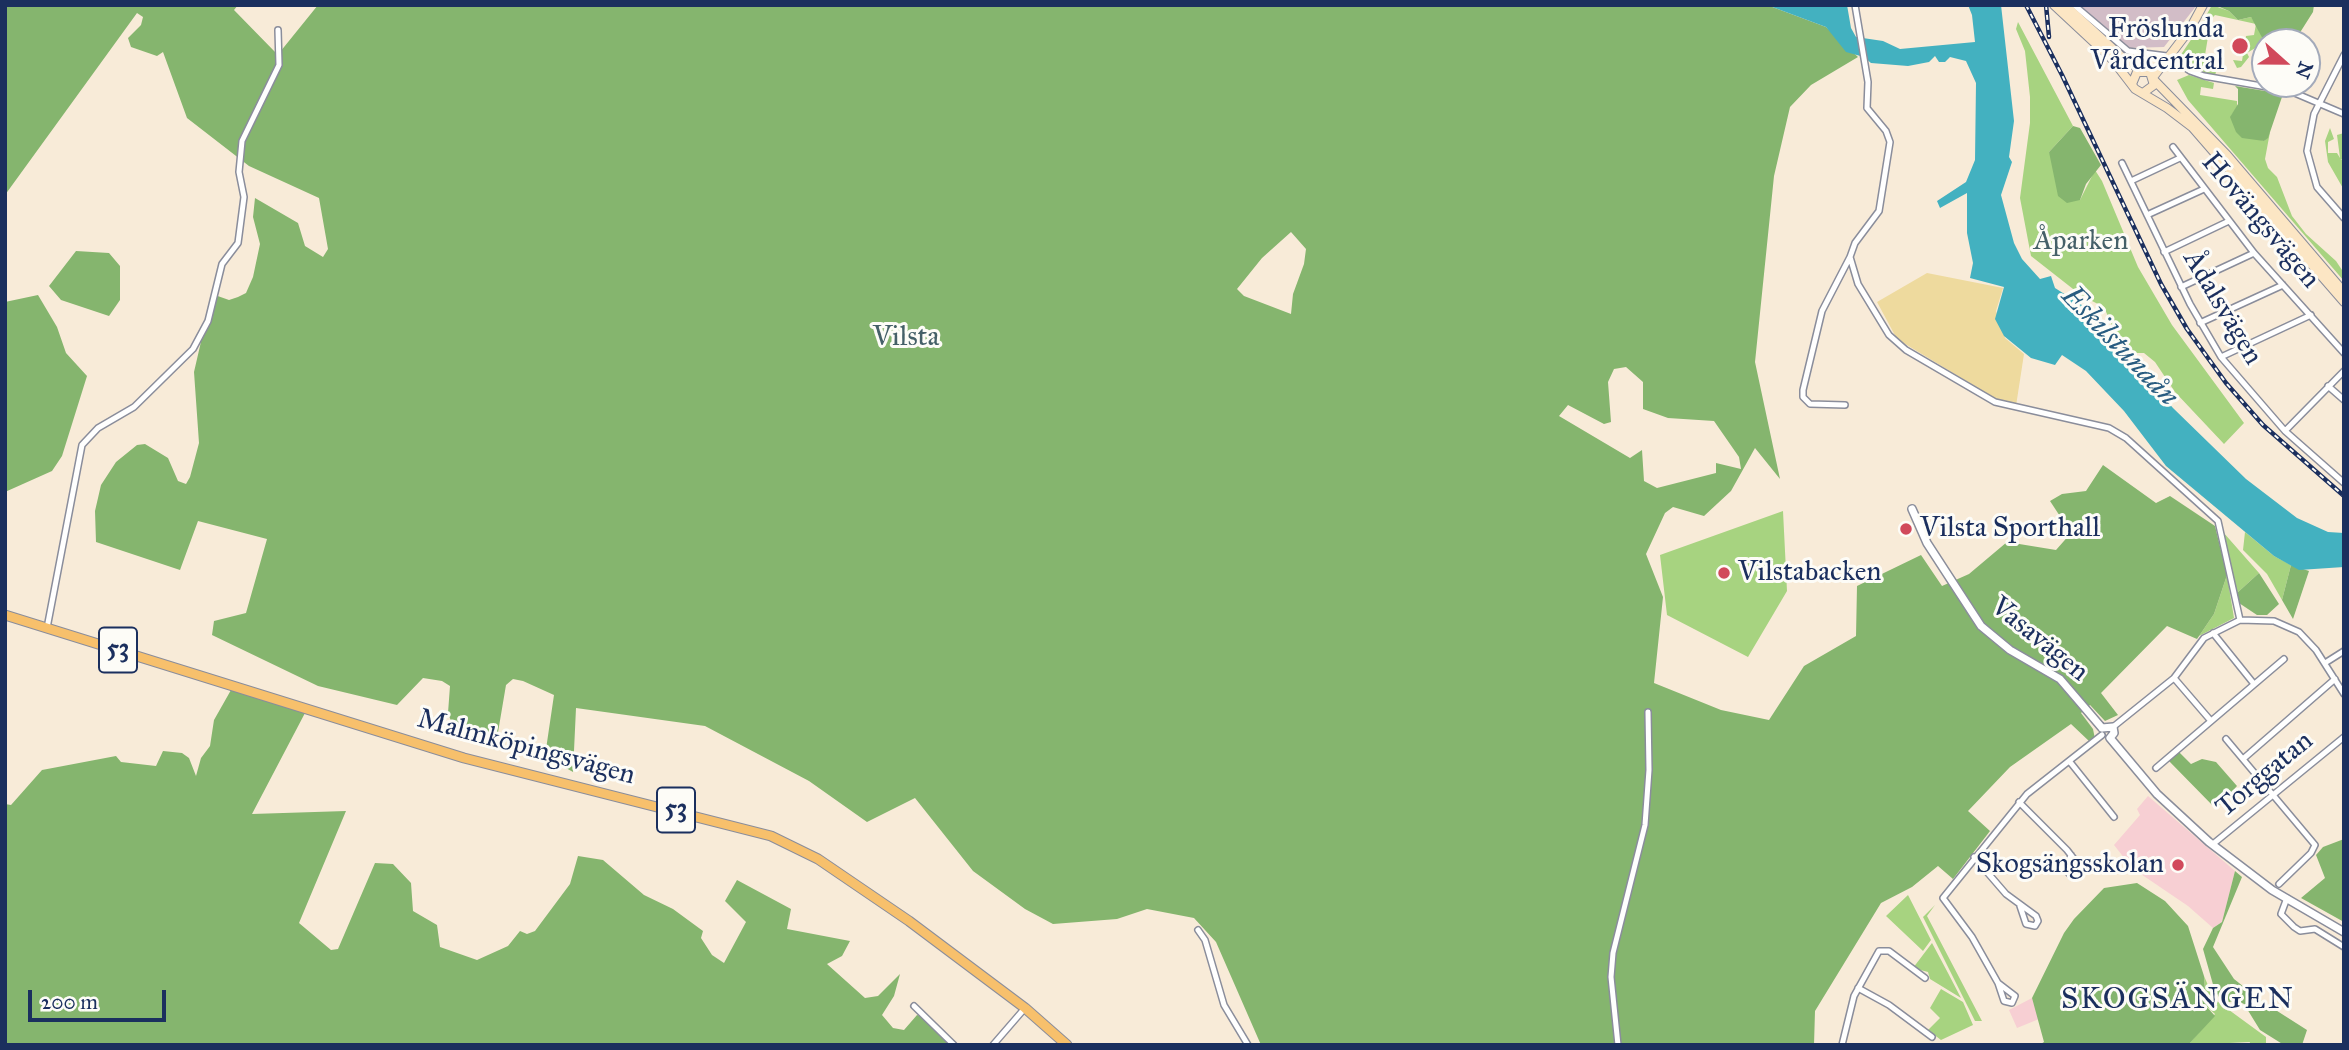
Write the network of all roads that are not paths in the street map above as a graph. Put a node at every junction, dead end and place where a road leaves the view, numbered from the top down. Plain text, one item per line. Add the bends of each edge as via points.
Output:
1 (1855, 5) edge
2 (2054, 5) edge
3 (2065, 5) edge
4 (2074, 5) edge
5 (2203, 5) edge
6 (278, 30) dead end
7 (2344, 55) edge
8 (2165, 58) junction
9 (2149, 74) junction
10 (2132, 83) junction
11 (2143, 93) junction
12 (2318, 105) junction
13 (2344, 114) edge
14 (2173, 147) dead end
15 (2180, 158) junction
16 (2122, 163) dead end
17 (2131, 181) junction
18 (2204, 189) junction
19 (2147, 215) junction
20 (2344, 218) edge
21 (2229, 221) junction
22 (2164, 252) junction
23 (2254, 253) junction
24 (1850, 257) junction
25 (2283, 285) junction
26 (2181, 287) junction
27 (2344, 292) edge
28 (2344, 302) edge
29 (2311, 315) junction
30 (2200, 323) junction
31 (2344, 353) edge
32 (2221, 357) junction
33 (2344, 371) edge
34 (2328, 386) junction
35 (2344, 400) edge
36 (1845, 405) dead end
37 (2285, 431) junction
38 (2342, 479) edge
39 (1912, 509) dead end
40 (5, 615) edge
41 (2240, 620) junction
42 (47, 628) junction
43 (2213, 633) junction
44 (2344, 651) edge
45 (2284, 659) dead end
46 (2325, 663) junction
47 (2174, 678) junction
48 (2335, 679) junction
49 (2254, 684) junction
50 (2344, 694) edge
51 (1648, 712) dead end
52 (2211, 721) junction
53 (2113, 727) joint
54 (2105, 734) junction
55 (2344, 737) edge
56 (2226, 739) dead end
57 (2243, 759) junction
58 (2070, 762) junction
59 (2156, 768) dead end
60 (2274, 796) junction
61 (2019, 802) junction
62 (2114, 817) dead end
63 (2213, 844) junction
64 (2071, 855) dead end
65 (1974, 856) junction
66 (2280, 884) dead end
67 (2287, 898) junction
68 (2021, 906) dead end
69 (1198, 930) dead end
70 (2344, 932) edge
71 (2344, 947) edge
72 (1925, 978) dead end
73 (1998, 983) dead end
74 (1858, 988) junction
75 (914, 1006) dead end
76 (1025, 1009) junction
77 (1932, 1037) dead end
78 (954, 1045) edge
79 (993, 1045) edge
80 (1067, 1045) edge
81 (1248, 1045) edge
82 (1618, 1045) edge
83 (1842, 1045) edge

1 - 24 street via 1868,82 1868,112 1886,131 1890,147 1879,211
2 - 10 main road
3 - 9 main road via 2123,58
4 - 8 street via 2128,51
5 - 8 main road
6 - 42 street via 279,65 242,141 239,172 244,197 238,243 222,264 205,328 192,349 134,407 98,428 82,445
7 - 12 street
8 - 9 main road
8 - 12 street via 2204,76 2290,91
9 - 10 main road via 2134,75
9 - 11 main road via 2152,89
9 - 27 main road via 2227,155
10 - 11 main road
11 - 28 main road via 2180,117 2210,146
12 - 13 street
12 - 20 street via 2308,136 2309,165 2317,187
14 - 15 street, Hovängsvägen
15 - 17 street
15 - 18 street, Hovängsvägen
16 - 17 street, Ådalsvägen
17 - 19 street, Ådalsvägen
18 - 19 street
18 - 21 street, Hovängsvägen
19 - 22 street, Ådalsvägen
21 - 22 street
21 - 23 street, Hovängsvägen
22 - 26 street, Ådalsvägen
23 - 25 street, Hovängsvägen
23 - 26 street
24 - 36 street via 1822,310 1802,390 1810,404
24 - 41 street via 1865,296 1889,335 1906,350 2004,406 2118,432 2210,512 2219,527
25 - 29 street, Hovängsvägen
25 - 30 street
26 - 30 street, Ådalsvägen
29 - 31 street, Hovängsvägen
29 - 32 street
30 - 32 street, Ådalsvägen
32 - 37 street, Ådalsvägen
33 - 34 street
34 - 35 street
34 - 37 street
37 - 38 street, Ådalsvägen
39 - 54 street, Vasavägen via 1927,543 1981,626 2060,680
40 - 42 main road, Malmköpingsvägen / 53
41 - 43 street
41 - 46 street via 2267,619 2289,627 2310,642
42 - 76 main road, Malmköpingsvägen / 53 via 454,755 771,836 847,878
43 - 47 street via 2200,642
43 - 49 street
44 - 46 street
45 - 49 street
46 - 48 street
47 - 52 street
47 - 53 street
48 - 50 street
48 - 57 street
49 - 52 street
51 - 82 street via 1645,825 1613,953
52 - 59 street
53 - 54 street via 2115,733
54 - 58 street
54 - 63 street, Vasavägen
55 - 60 street, Torggatan
56 - 57 street
57 - 60 street
58 - 61 street
58 - 62 street
60 - 63 street, Torggatan
60 - 66 street via 2315,845
61 - 64 street
61 - 65 street
63 - 67 street, Vasavägen
65 - 68 street
65 - 73 street via 1943,898
67 - 70 street, Vasavägen
67 - 71 street via 2281,914 2294,927 2315,929
69 - 81 street via 1224,1005
72 - 74 street via 1882,949
74 - 77 street
74 - 83 street
75 - 78 street
76 - 79 street
76 - 80 main road, Malmköpingsvägen / 53

